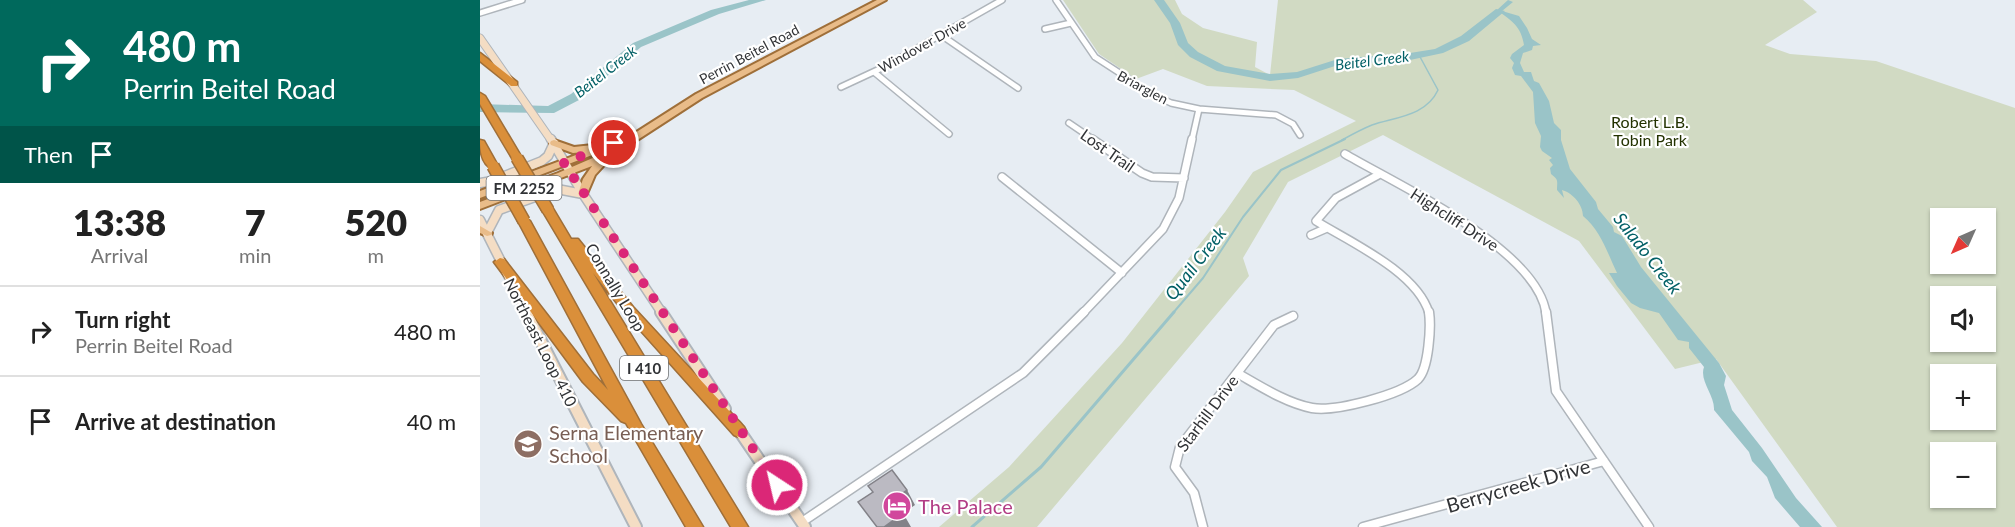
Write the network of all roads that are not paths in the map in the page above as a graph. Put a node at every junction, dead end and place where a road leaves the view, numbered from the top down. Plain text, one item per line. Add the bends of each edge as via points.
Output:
1 (522, 0) edge
2 (882, 0) edge
3 (1002, 0) edge
4 (1056, 0) edge
5 (480, 13) edge
6 (1071, 23) junction
7 (1045, 29) dead end
8 (941, 35) junction
9 (480, 38) edge
10 (480, 56) edge
11 (874, 72) junction
12 (841, 87) dead end
13 (516, 88) junction
14 (1018, 88) dead end
15 (480, 96) edge
16 (1199, 109) junction
17 (1069, 123) dead end
18 (949, 134) dead end
19 (1300, 135) dead end
20 (627, 140) junction
21 (480, 143) edge
22 (554, 143) junction
23 (1346, 154) dead end
24 (567, 167) junction
25 (1380, 174) junction
26 (1002, 177) dead end
27 (1184, 178) junction
28 (480, 183) edge
29 (583, 194) junction
30 (480, 195) edge
31 (480, 206) edge
32 (548, 210) junction
33 (480, 220) edge
34 (1327, 228) junction
35 (484, 231) edge
36 (1311, 235) dead end
37 (500, 262) junction
38 (1122, 273) junction
39 (1293, 316) dead end
40 (1237, 373) junction
41 (636, 428) junction
42 (739, 431) junction
43 (1604, 461) junction
44 (803, 524) edge
45 (1378, 525) edge
46 (636, 527) edge
47 (695, 527) edge
48 (740, 527) edge
49 (1203, 527) edge
50 (1363, 527) edge
51 (1649, 527) edge

1 - 5 street
2 - 20 main road, Perrin Beitel Road via 699,96
3 - 8 street, Windover Drive
4 - 6 street, Briarglen
6 - 7 street
6 - 16 street, Briarglen via 1102,64 1161,99
8 - 11 street, Windover Drive
8 - 14 street
9 - 13 main road
10 - 13 highway
11 - 12 street, Windover Drive
11 - 18 street
13 - 22 main road
15 - 32 highway, Connally Loop / I 410, bridge
16 - 19 street, Briarglen via 1276,115 1293,124
16 - 27 street
17 - 27 street, Lost Trail via 1142,173
20 - 22 main road via 573,150
20 - 24 main road, Perrin Beitel Road
20 - 29 main road via 596,166
21 - 41 highway, I 410, bridge
22 - 24 main road
22 - 28 main road via 542,161
23 - 25 street, Highcliff Drive
24 - 29 main road
24 - 30 main road, Perrin Beitel Road / FM 2252
24 - 31 main road, Perrin Beitel Road / FM 2252
25 - 34 street via 1328,203 1316,221
25 - 43 street, Highcliff Drive via 1472,227 1508,254 1530,279 1546,309 1556,391
26 - 38 street
27 - 38 street via 1163,229
29 - 35 main road via 557,189 508,207 496,212
29 - 42 main road
32 - 42 highway via 629,310
32 - 48 highway, Connally Loop / I 410
33 - 35 main road, Northeast Loop 410
34 - 36 street
34 - 40 street via 1401,276 1426,305 1430,323 1424,369 1418,379 1399,390 1335,408 1314,409
35 - 37 main road, Northeast Loop 410
37 - 41 highway via 588,378
37 - 46 main road, Northeast Loop 410
38 - 44 street via 1023,373
39 - 40 street, Starhill Drive via 1274,325
40 - 49 street, Starhill Drive via 1175,456 1176,468 1193,490
41 - 47 highway, I 410
42 - 44 main road
43 - 45 street, Berrycreek Drive
43 - 51 street, Highcliff Drive
45 - 50 street, Berrycreek Drive

